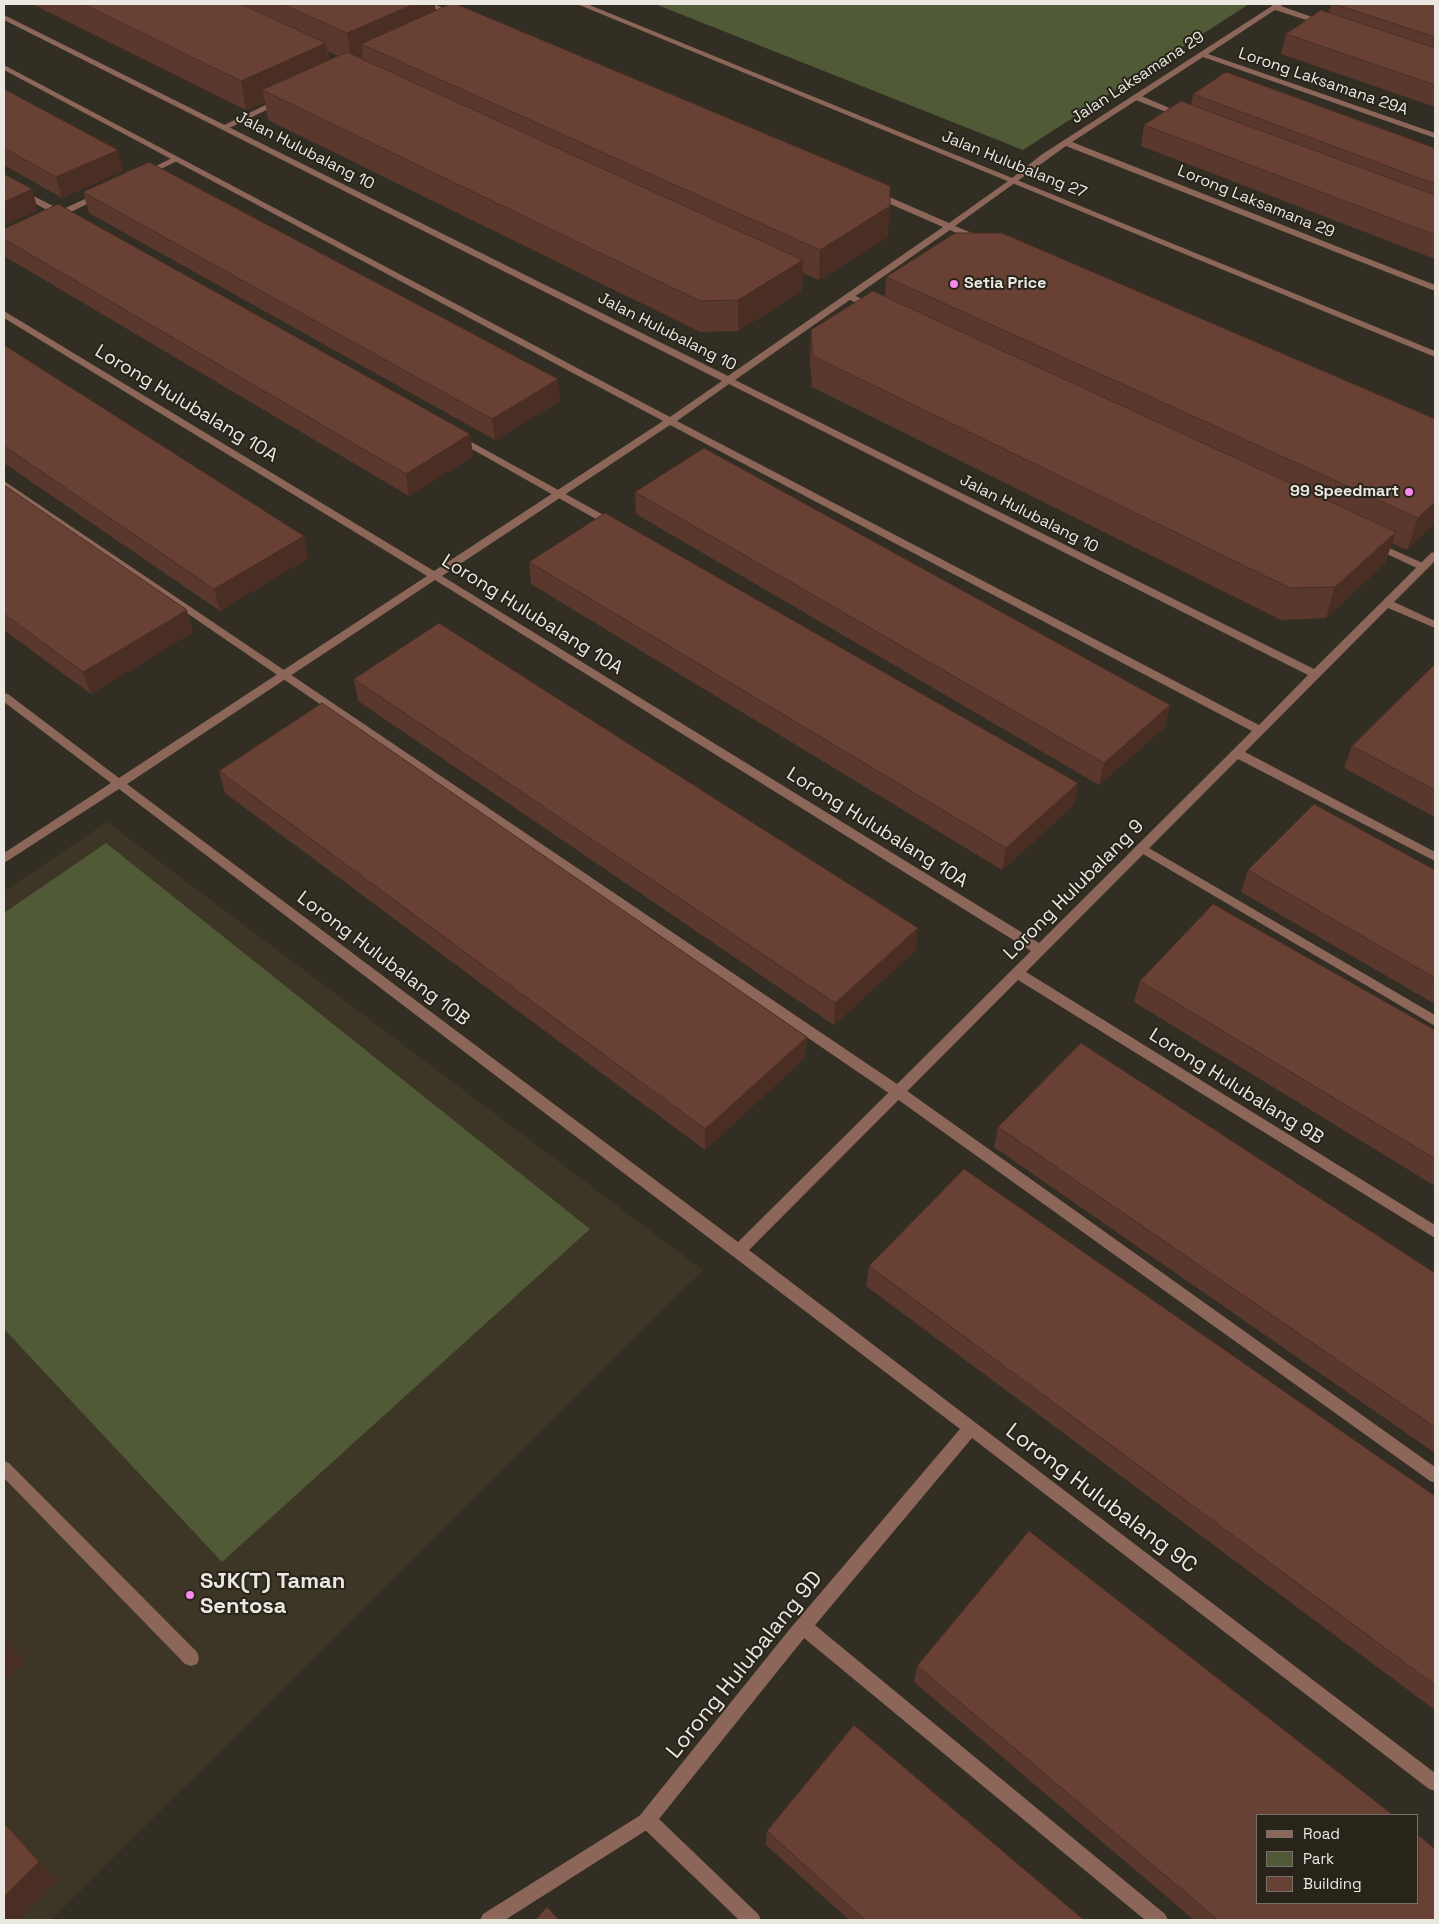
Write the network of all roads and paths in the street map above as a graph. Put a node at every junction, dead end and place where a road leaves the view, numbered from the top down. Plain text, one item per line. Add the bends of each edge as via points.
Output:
1 (429, 4) edge
2 (581, 4) edge
3 (1278, 5) edge
4 (4, 17) edge
5 (454, 22) edge
6 (1330, 25) edge
7 (1202, 54) junction
8 (4, 66) edge
9 (1136, 97) junction
10 (286, 99) edge
11 (1190, 118) edge
12 (224, 127) junction
13 (1435, 136) edge
14 (1066, 143) junction
15 (177, 158) junction
16 (132, 180) edge
17 (1014, 181) junction
18 (4, 183) edge
19 (867, 191) edge
20 (105, 192) edge
21 (61, 214) junction
22 (44, 221) edge
23 (78, 223) edge
24 (949, 226) junction
25 (986, 242) edge
26 (1435, 288) edge
27 (849, 296) junction
28 (885, 313) edge
29 (4, 314) edge
30 (1435, 354) edge
31 (729, 379) junction
32 (670, 421) junction
33 (447, 431) edge
34 (4, 484) edge
35 (559, 494) junction
36 (627, 533) edge
37 (1369, 542) edge
38 (1435, 555) edge
39 (1423, 567) junction
40 (435, 576) junction
41 (1387, 603) junction
42 (1435, 626) edge
43 (284, 675) junction
44 (1316, 675) junction
45 (4, 697) edge
46 (1260, 730) junction
47 (1238, 753) junction
48 (118, 784) junction
49 (1142, 848) junction
50 (1435, 857) edge
51 (4, 859) edge
52 (1040, 950) junction
53 (1017, 973) junction
54 (1435, 1020) edge
55 (898, 1092) junction
56 (1435, 1232) edge
57 (739, 1251) junction
58 (971, 1428) junction
59 (4, 1468) edge
60 (1435, 1476) edge
61 (804, 1627) junction
62 (191, 1658) dead end
63 (1435, 1783) edge
64 (647, 1820) junction
65 (489, 1920) edge
66 (752, 1920) edge
67 (1159, 1920) edge

1 - 5 street via 463,18
2 - 17 street, Jalan Hulubalang 27
3 - 6 street
3 - 7 street, Jalan Laksamana 29
4 - 12 street, Jalan Hulubalang 10
7 - 9 street, Jalan Laksamana 29
7 - 13 street, Lorong Laksamana 29A
8 - 15 street
9 - 11 street
9 - 14 street, Jalan Laksamana 29
10 - 12 street
12 - 31 street, Jalan Hulubalang 10
14 - 17 street, Jalan Laksamana 29
14 - 26 street, Lorong Laksamana 29
15 - 16 street
15 - 32 street
17 - 24 street, Jalan Laksamana 29
17 - 30 street, Jalan Hulubalang 27
18 - 21 street
19 - 24 street
20 - 21 street
21 - 22 street
21 - 23 street
24 - 25 street
24 - 27 street, Jalan Laksamana 29
27 - 28 street
27 - 31 street, Jalan Laksamana 29
29 - 40 street, Lorong Hulubalang 10A
31 - 32 street, Jalan Laksamana 29
31 - 44 street, Jalan Hulubalang 10
32 - 35 street, Jalan Laksamana 29
32 - 46 street
33 - 35 street
34 - 43 street
35 - 36 street
35 - 40 street, Jalan Laksamana 29
37 - 39 street
38 - 39 street, Lorong Hulubalang 9
39 - 41 street, Lorong Hulubalang 9
40 - 43 street, Jalan Laksamana 29
40 - 52 street, Lorong Hulubalang 10A
41 - 42 street
41 - 44 street, Lorong Hulubalang 9
43 - 48 street, Jalan Laksamana 29
43 - 55 street
44 - 46 street, Lorong Hulubalang 9
45 - 48 street, Lorong Hulubalang 10B
46 - 47 street, Lorong Hulubalang 9
47 - 49 street, Lorong Hulubalang 9
47 - 50 street
48 - 51 street, Jalan Laksamana 29
48 - 57 street, Lorong Hulubalang 10B
49 - 52 street, Lorong Hulubalang 9
49 - 54 street
52 - 53 street, Lorong Hulubalang 9
53 - 55 street, Lorong Hulubalang 9
53 - 56 street, Lorong Hulubalang 9B
55 - 57 street, Lorong Hulubalang 9
55 - 60 street
57 - 58 street, Lorong Hulubalang 9C
58 - 61 street, Lorong Hulubalang 9D
58 - 63 street, Lorong Hulubalang 9C
59 - 62 street
61 - 64 street, Lorong Hulubalang 9D
61 - 67 street
64 - 65 street, Lorong Hulubalang 9D
64 - 66 street

